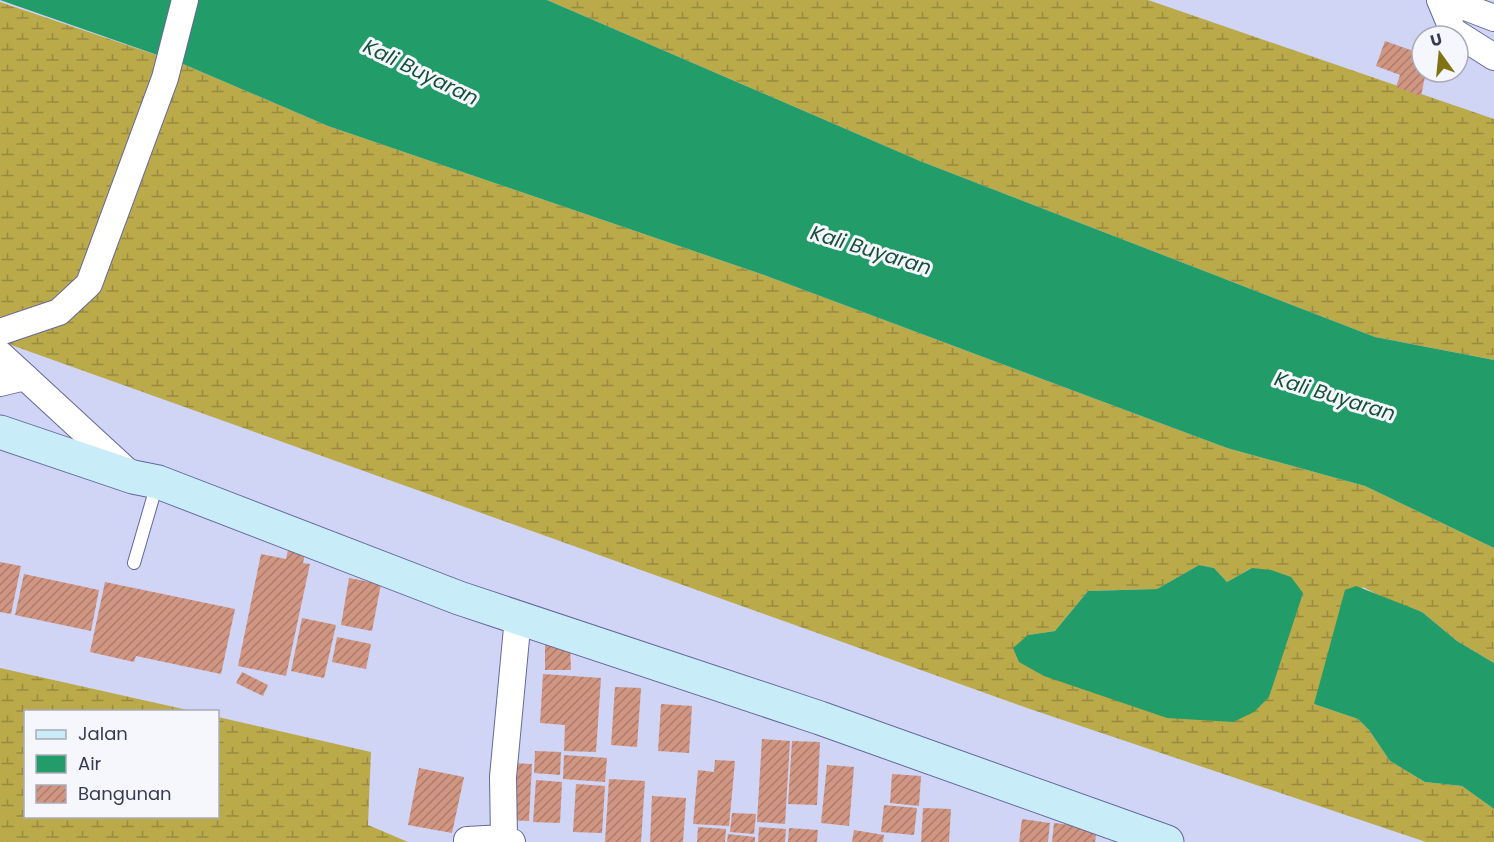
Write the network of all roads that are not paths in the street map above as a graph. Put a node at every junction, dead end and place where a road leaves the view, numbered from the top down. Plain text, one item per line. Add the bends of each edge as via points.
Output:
1 (185, 0) edge
2 (1440, 0) edge
3 (1447, 0) edge
4 (1494, 18) edge
5 (1494, 57) edge
6 (0, 332) edge
7 (0, 354) edge
8 (25, 377) junction
9 (0, 383) edge
10 (0, 432) edge
11 (145, 479) junction
12 (134, 563) dead end
13 (518, 617) junction
14 (508, 840) edge
15 (467, 842) edge
16 (1167, 842) edge

1 - 6 street via 165,78 89,284 59,312
2 - 5 street via 1452,31
3 - 4 street
7 - 8 street
8 - 9 street
8 - 11 street
10 - 11 street
11 - 12 lane
11 - 13 street
13 - 14 street via 502,777
13 - 16 street via 820,718
14 - 15 street

